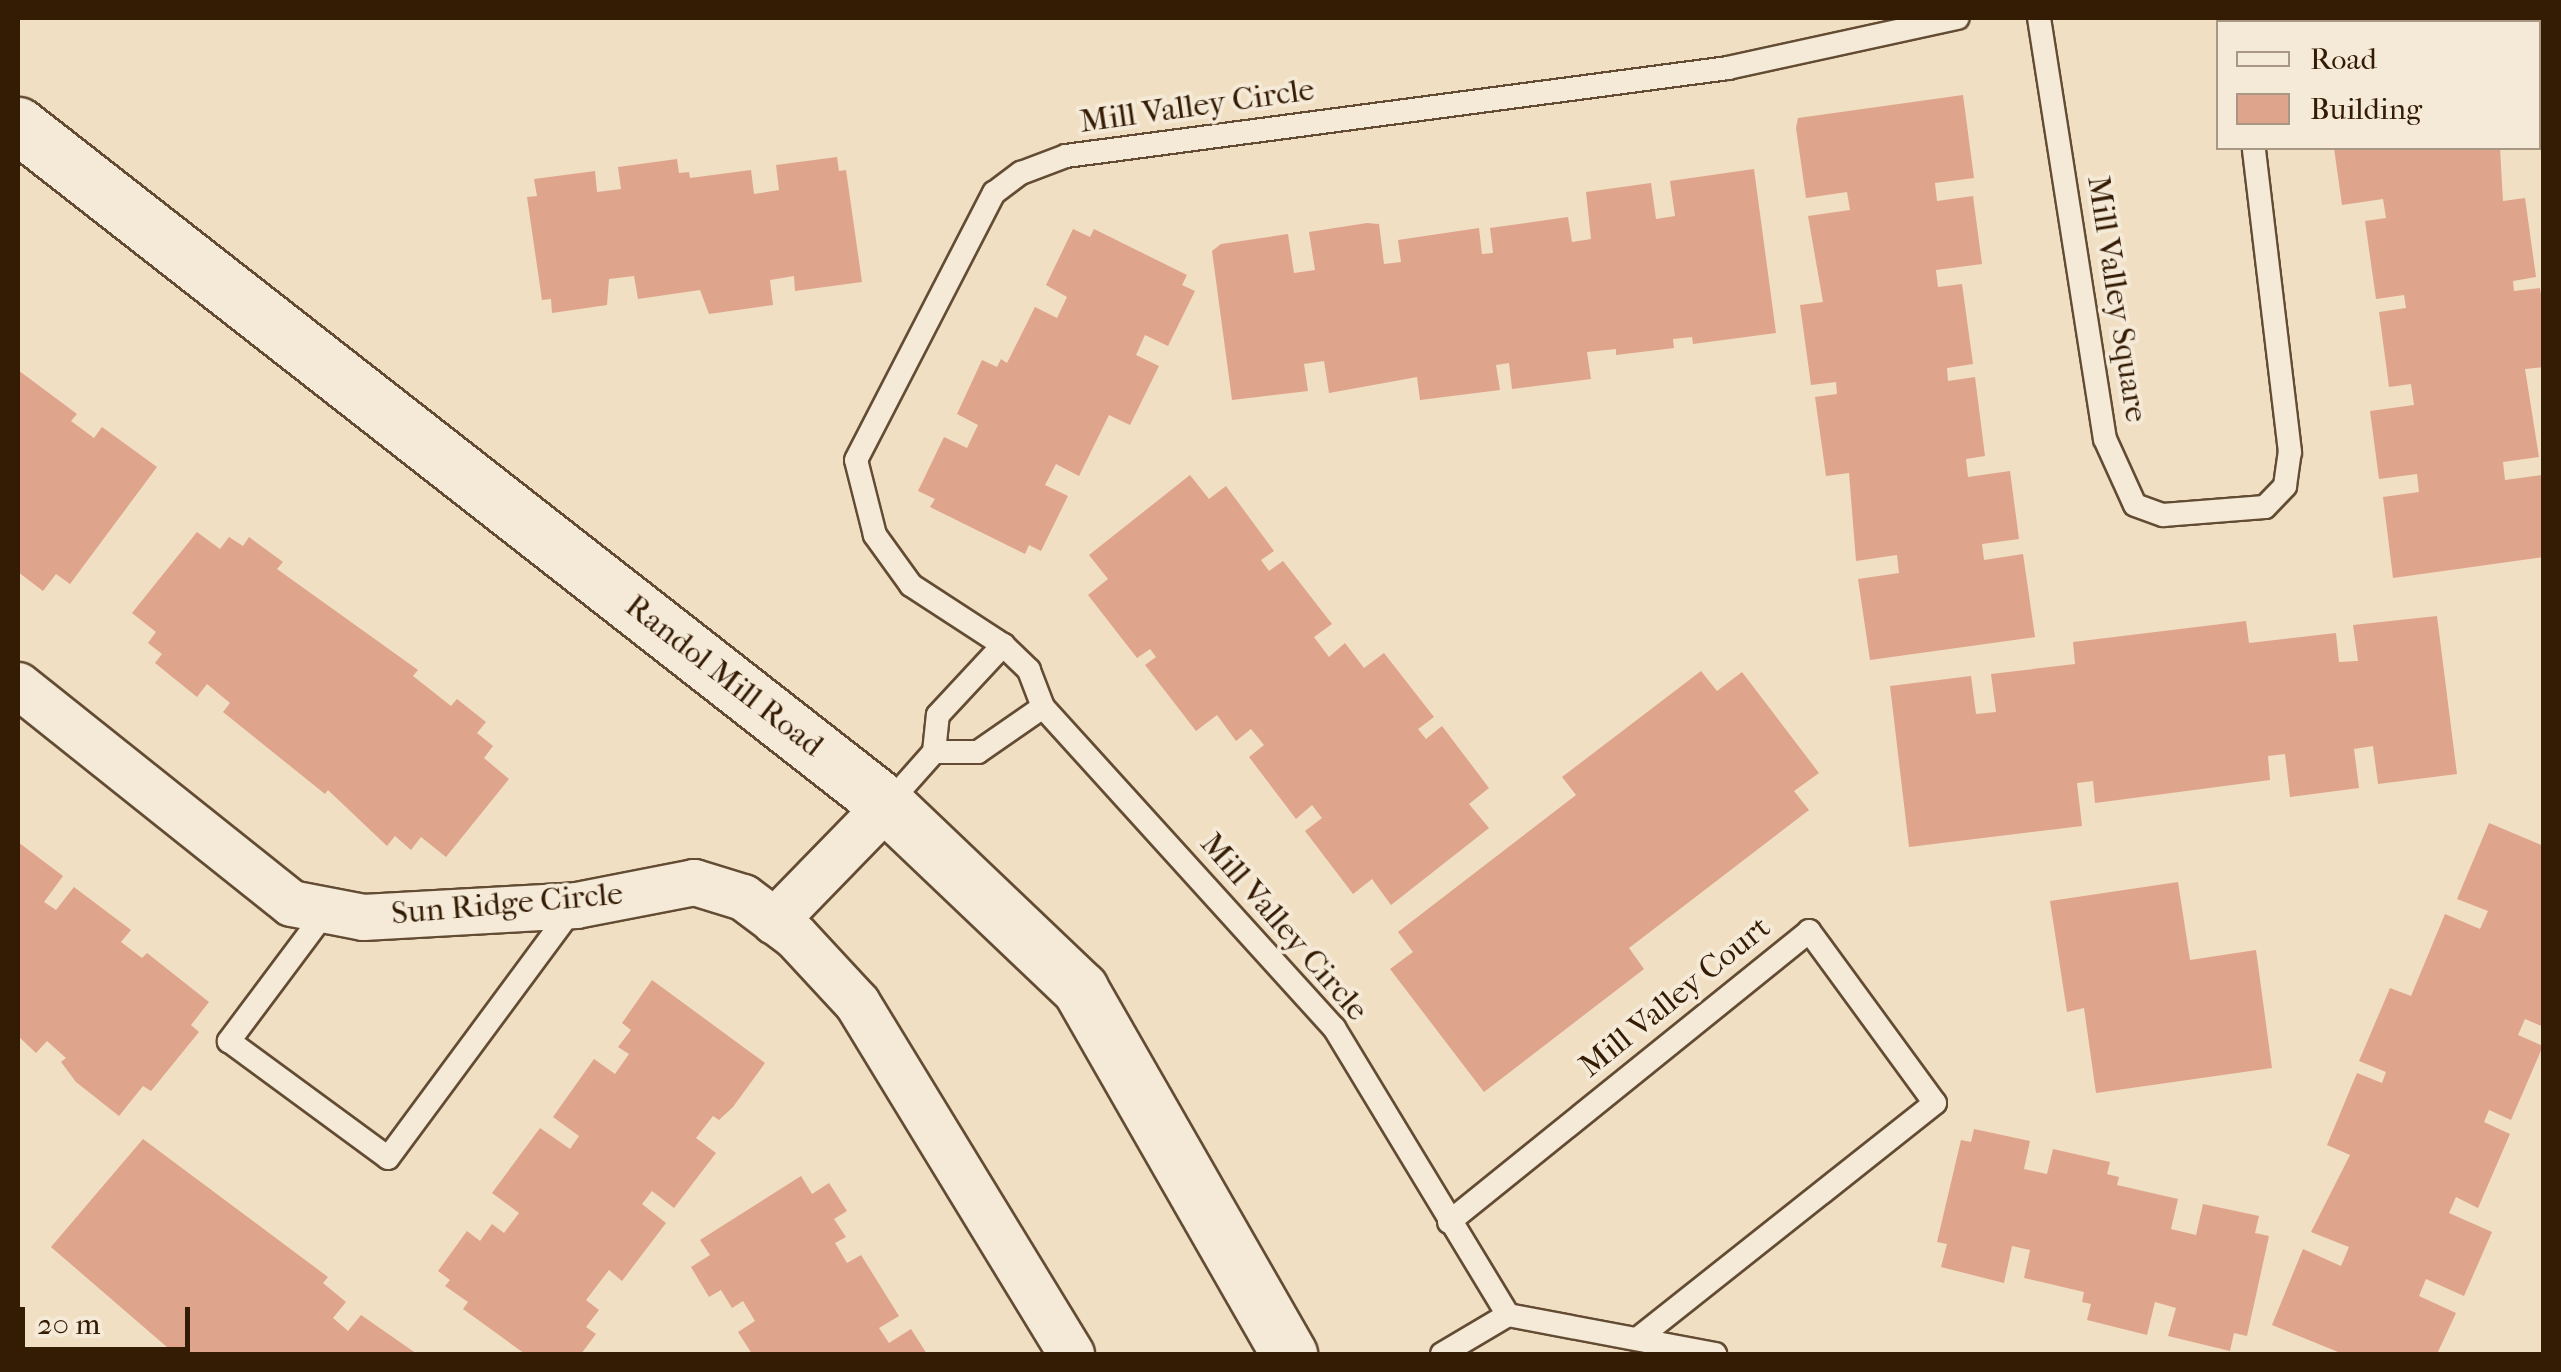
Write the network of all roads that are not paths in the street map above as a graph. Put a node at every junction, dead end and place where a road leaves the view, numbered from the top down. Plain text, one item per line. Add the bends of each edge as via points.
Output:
1 (1958, 18) edge
2 (2039, 18) edge
3 (18, 125) edge
4 (2254, 150) edge
5 (1002, 645) junction
6 (18, 685) edge
7 (1043, 707) junction
8 (934, 752) junction
9 (887, 805) junction
10 (576, 905) junction
11 (328, 910) junction
12 (774, 921) junction
13 (1448, 1222) junction
14 (1508, 1314) junction
15 (1637, 1339) junction
16 (1072, 1354) edge
17 (1289, 1354) edge
18 (1442, 1354) edge
19 (1715, 1354) edge

1 - 5 lane, Mill Valley Circle via 1728,68 1066,156 1021,173 994,193 856,460 875,535 911,585
2 - 4 lane, Mill Valley Square via 2104,439 2135,505 2162,515 2265,507 2285,486 2290,452
3 - 9 street, Randol Mill Road
5 - 7 lane, Mill Valley Circle via 1029,670
5 - 8 lane via 938,714
6 - 11 street, Sun Ridge Circle via 291,903
7 - 8 lane via 978,752
7 - 13 lane, Mill Valley Circle via 1334,1028
8 - 9 lane
9 - 12 street
9 - 17 street, Randol Mill Road via 1080,989
10 - 11 street, Sun Ridge Circle via 363,916
10 - 11 lane via 388,1158 229,1040
10 - 12 street, Sun Ridge Circle via 694,882 743,897
12 - 16 street, Sun Ridge Circle via 857,1004
13 - 14 lane, Mill Valley Circle
13 - 15 lane, Mill Valley Court via 1809,931 1934,1103
14 - 15 lane
14 - 18 lane
15 - 19 lane

